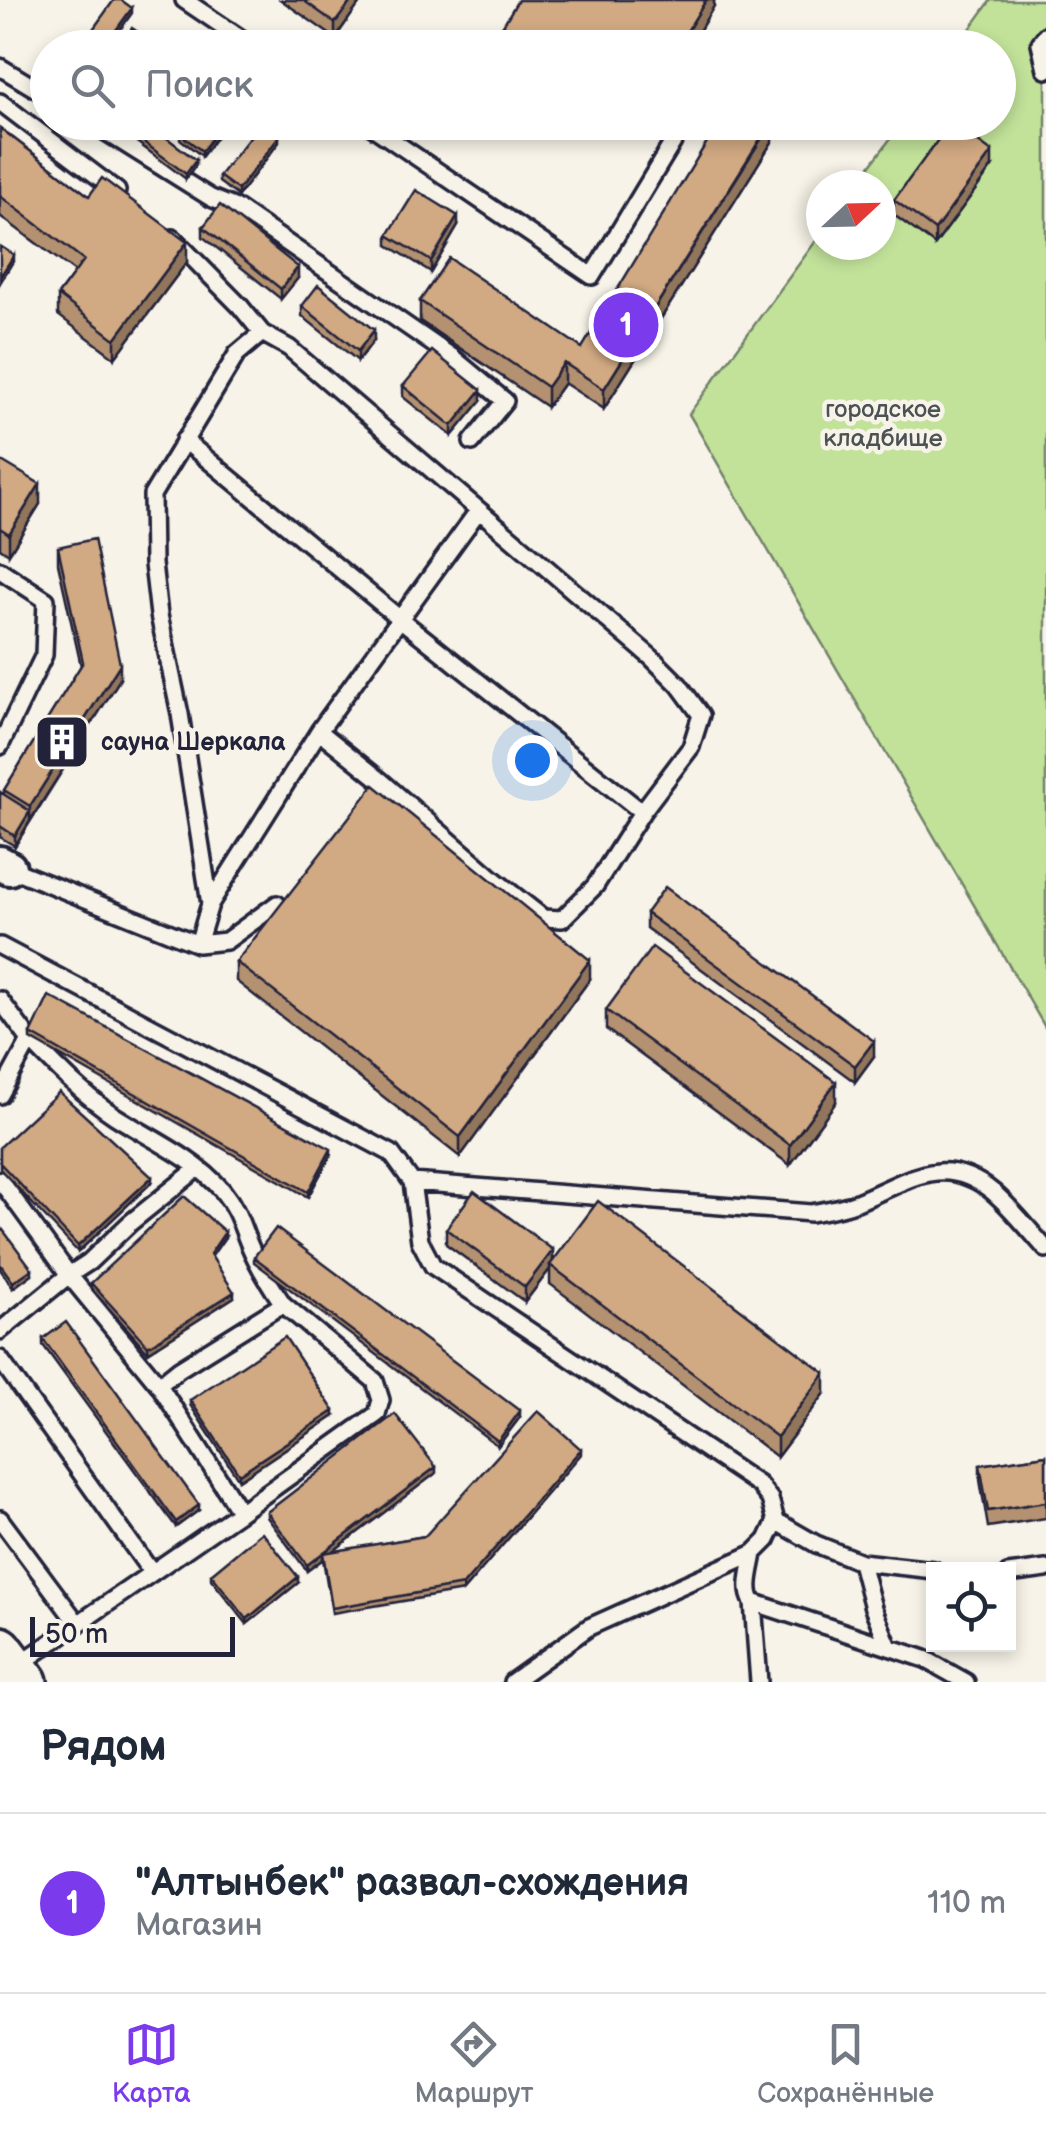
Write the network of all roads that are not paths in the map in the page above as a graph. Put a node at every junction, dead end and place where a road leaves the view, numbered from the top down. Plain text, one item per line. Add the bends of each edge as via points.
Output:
1 (184, 0) edge
2 (228, 30) edge
3 (1046, 34) edge
4 (0, 66) edge
5 (1046, 70) edge
6 (30, 85) edge
7 (0, 102) edge
8 (30, 125) edge
9 (49, 140) edge
10 (119, 140) edge
11 (392, 140) edge
12 (673, 142) dead end
13 (134, 205) edge
14 (162, 227) edge
15 (262, 333) junction
16 (184, 440) junction
17 (472, 442) dead end
18 (478, 510) junction
19 (0, 570) edge
20 (400, 619) junction
21 (320, 731) junction
22 (0, 746) edge
23 (642, 812) junction
24 (4, 865) edge
25 (210, 904) junction
26 (276, 904) edge
27 (198, 944) junction
28 (0, 946) edge
29 (0, 1000) edge
30 (30, 1040) junction
31 (0, 1095) edge
32 (197, 1169) junction
33 (0, 1180) edge
34 (412, 1182) junction
35 (1046, 1249) edge
36 (69, 1275) junction
37 (282, 1304) junction
38 (0, 1331) edge
39 (0, 1358) edge
40 (159, 1385) junction
41 (240, 1512) junction
42 (0, 1518) edge
43 (776, 1522) junction
44 (754, 1552) junction
45 (861, 1562) junction
46 (926, 1569) edge
47 (1046, 1569) edge
48 (152, 1573) junction
49 (1016, 1573) edge
50 (754, 1602) junction
51 (78, 1624) junction
52 (889, 1646) junction
53 (13, 1667) edge
54 (512, 1682) edge
55 (759, 1682) edge
56 (966, 1682) edge

1 - 2 lane
3 - 5 lane via 1040,43
4 - 6 lane
7 - 8 lane
9 - 13 lane
10 - 17 lane via 238,209 505,401
11 - 12 lane via 592,276
14 - 15 lane
15 - 16 lane via 237,354
15 - 18 lane
16 - 20 lane
16 - 25 lane via 152,495 153,564
18 - 20 lane
18 - 23 lane via 652,658 701,716 691,747
19 - 22 lane via 46,600 44,655
20 - 21 lane
20 - 23 lane
21 - 23 lane via 543,918 562,919 595,886
21 - 25 lane
24 - 27 lane
25 - 27 lane
26 - 27 lane via 226,941
28 - 34 lane via 390,1152
29 - 30 lane
30 - 31 lane
30 - 32 lane via 112,1114
32 - 36 lane
32 - 37 lane via 239,1213
33 - 36 lane
34 - 35 lane via 812,1213 853,1204 921,1173 950,1171 995,1194
34 - 43 lane via 420,1241 432,1266 760,1485
36 - 38 lane
36 - 40 lane
37 - 40 lane
37 - 41 lane via 375,1381 381,1400 377,1414
39 - 48 lane
40 - 41 lane
41 - 48 lane
42 - 51 lane
43 - 44 lane
43 - 45 lane
44 - 50 lane via 748,1590
44 - 54 lane via 589,1627
45 - 46 lane
45 - 52 lane
47 - 49 lane
48 - 51 lane
50 - 52 lane
50 - 55 lane
51 - 53 lane
52 - 56 lane

